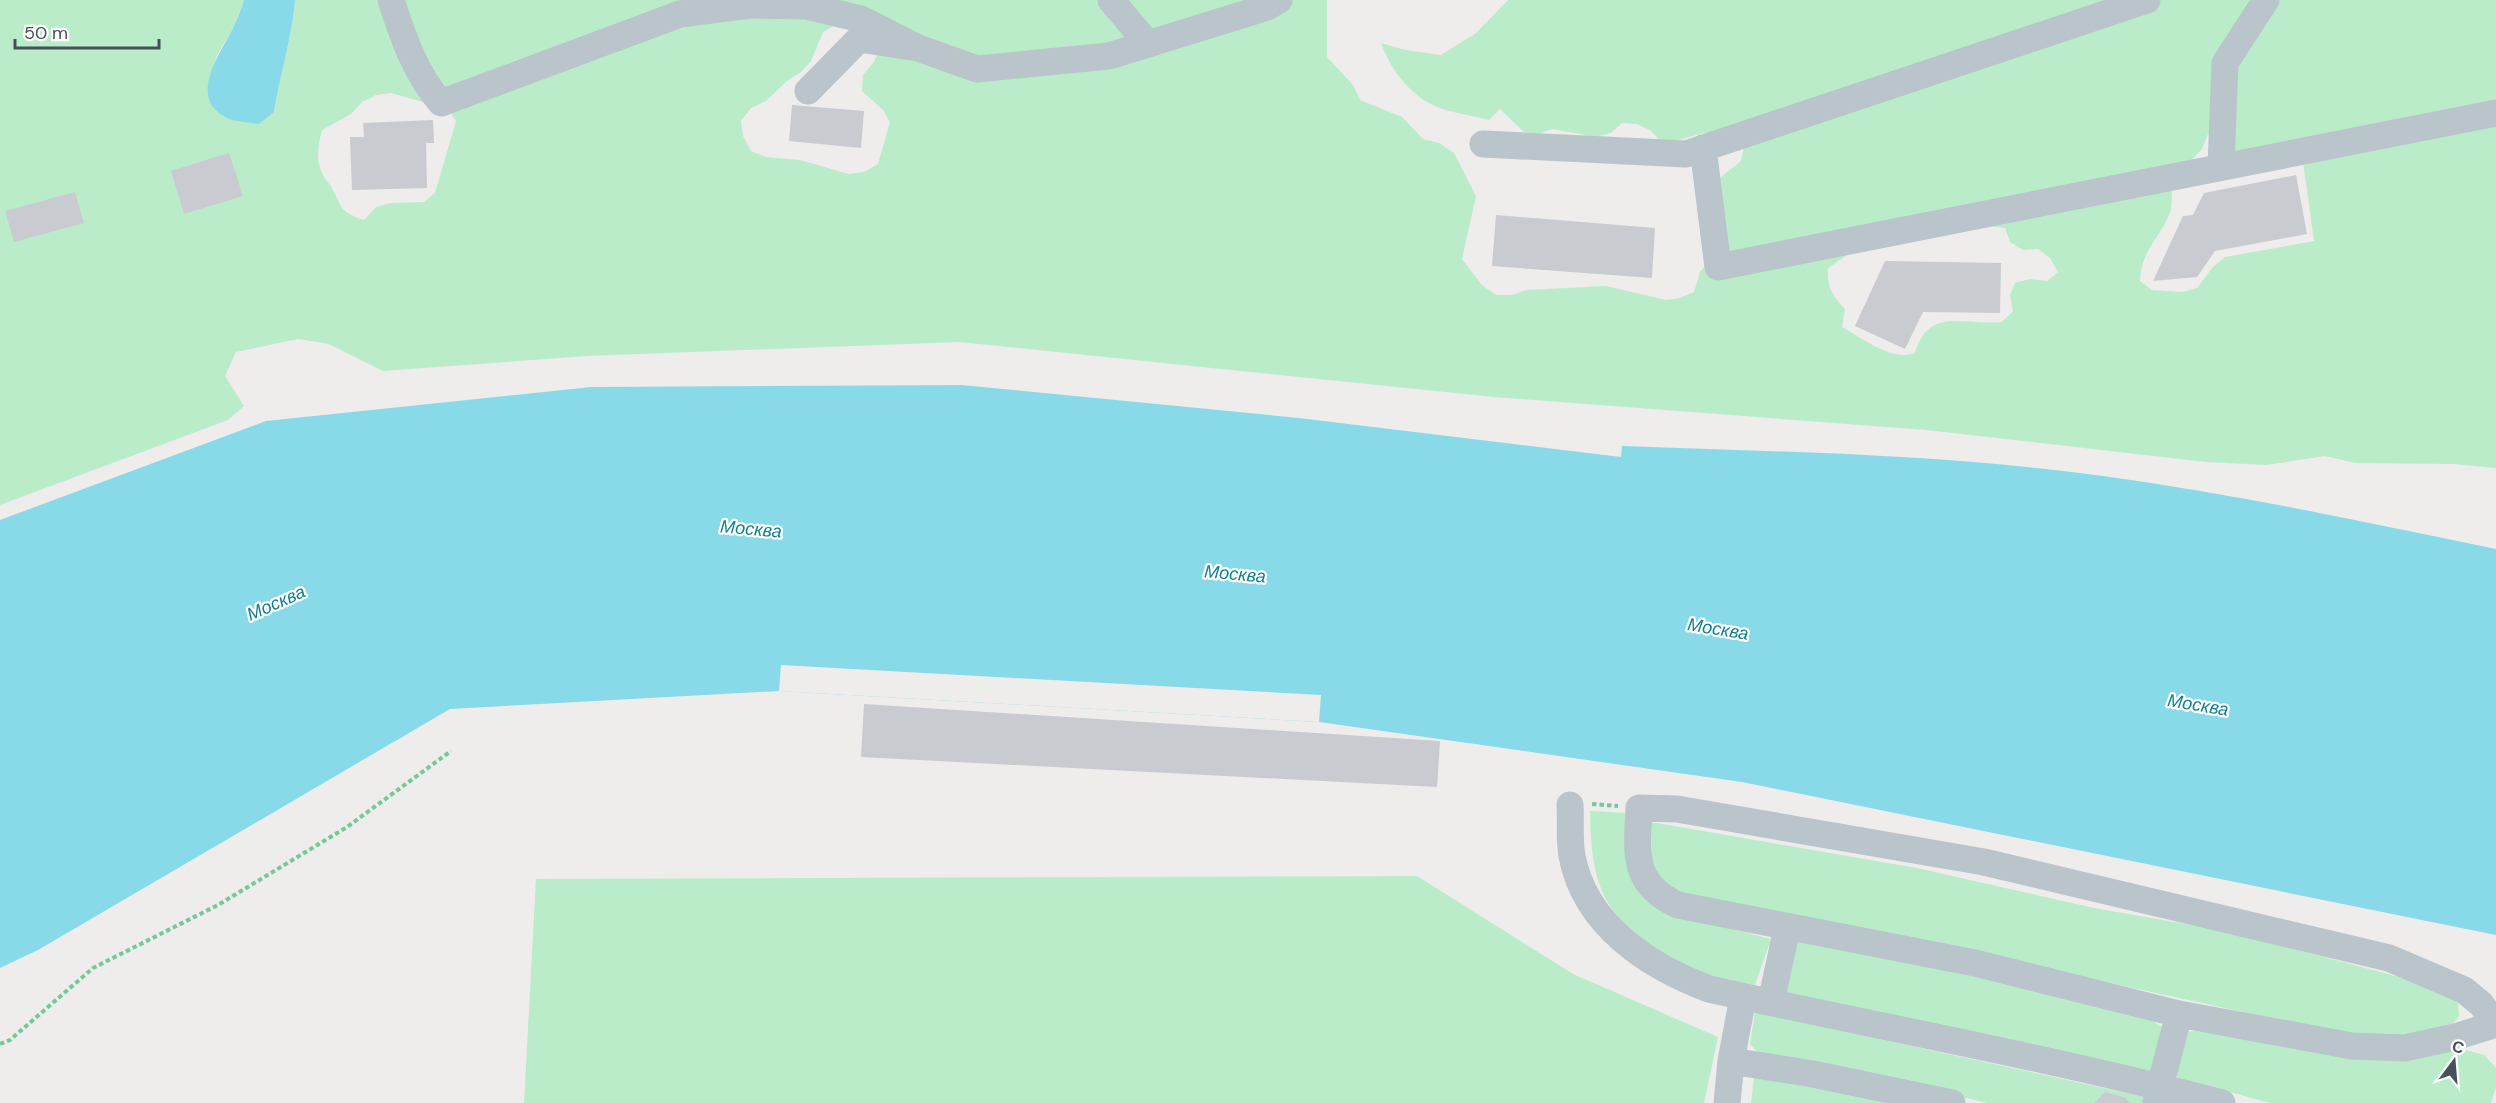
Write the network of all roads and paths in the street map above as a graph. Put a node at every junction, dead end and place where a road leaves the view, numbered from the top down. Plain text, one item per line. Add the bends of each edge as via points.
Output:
1 (391, 0) edge
2 (1111, 0) edge
3 (1279, 0) edge
4 (2147, 0) edge
5 (2266, 0) edge
6 (1148, 44) junction
7 (918, 48) junction
8 (808, 91) dead end
9 (2496, 113) edge
10 (1483, 144) dead end
11 (1703, 148) junction
12 (2221, 167) junction
13 (451, 752) dead end
14 (1570, 805) joint
15 (1639, 808) junction
16 (1787, 927) junction
17 (1743, 997) junction
18 (1771, 1002) junction
19 (2179, 1014) junction
20 (0, 1044) edge
21 (1731, 1061) junction
22 (2158, 1095) edge
23 (2194, 1099) edge
24 (1727, 1103) edge
25 (1952, 1103) edge
26 (2222, 1103) edge

1 - 7 street via 421,76 441,103 680,14 750,5 807,6 861,19
2 - 6 street
3 - 6 street
4 - 11 street
5 - 12 street via 2226,63
6 - 7 street via 1108,56 977,69
7 - 8 street via 859,39
9 - 12 street
10 - 11 street via 1686,154
11 - 12 street via 1718,267
13 - 20 path via 347,827 218,905 93,968 10,1040
14 - 15 path
14 - 17 street via 1572,856 1593,906 1613,932 1678,978
15 - 16 street via 1639,864 1649,885 1662,896 1678,904
15 - 19 street via 1677,809 1984,862 2389,958 2464,990 2496,1024 2405,1048 2352,1046
16 - 18 street
16 - 19 street via 1975,963
17 - 18 street
17 - 21 street
18 - 22 street
19 - 22 street
21 - 24 street
21 - 25 street
22 - 23 street
23 - 26 street

